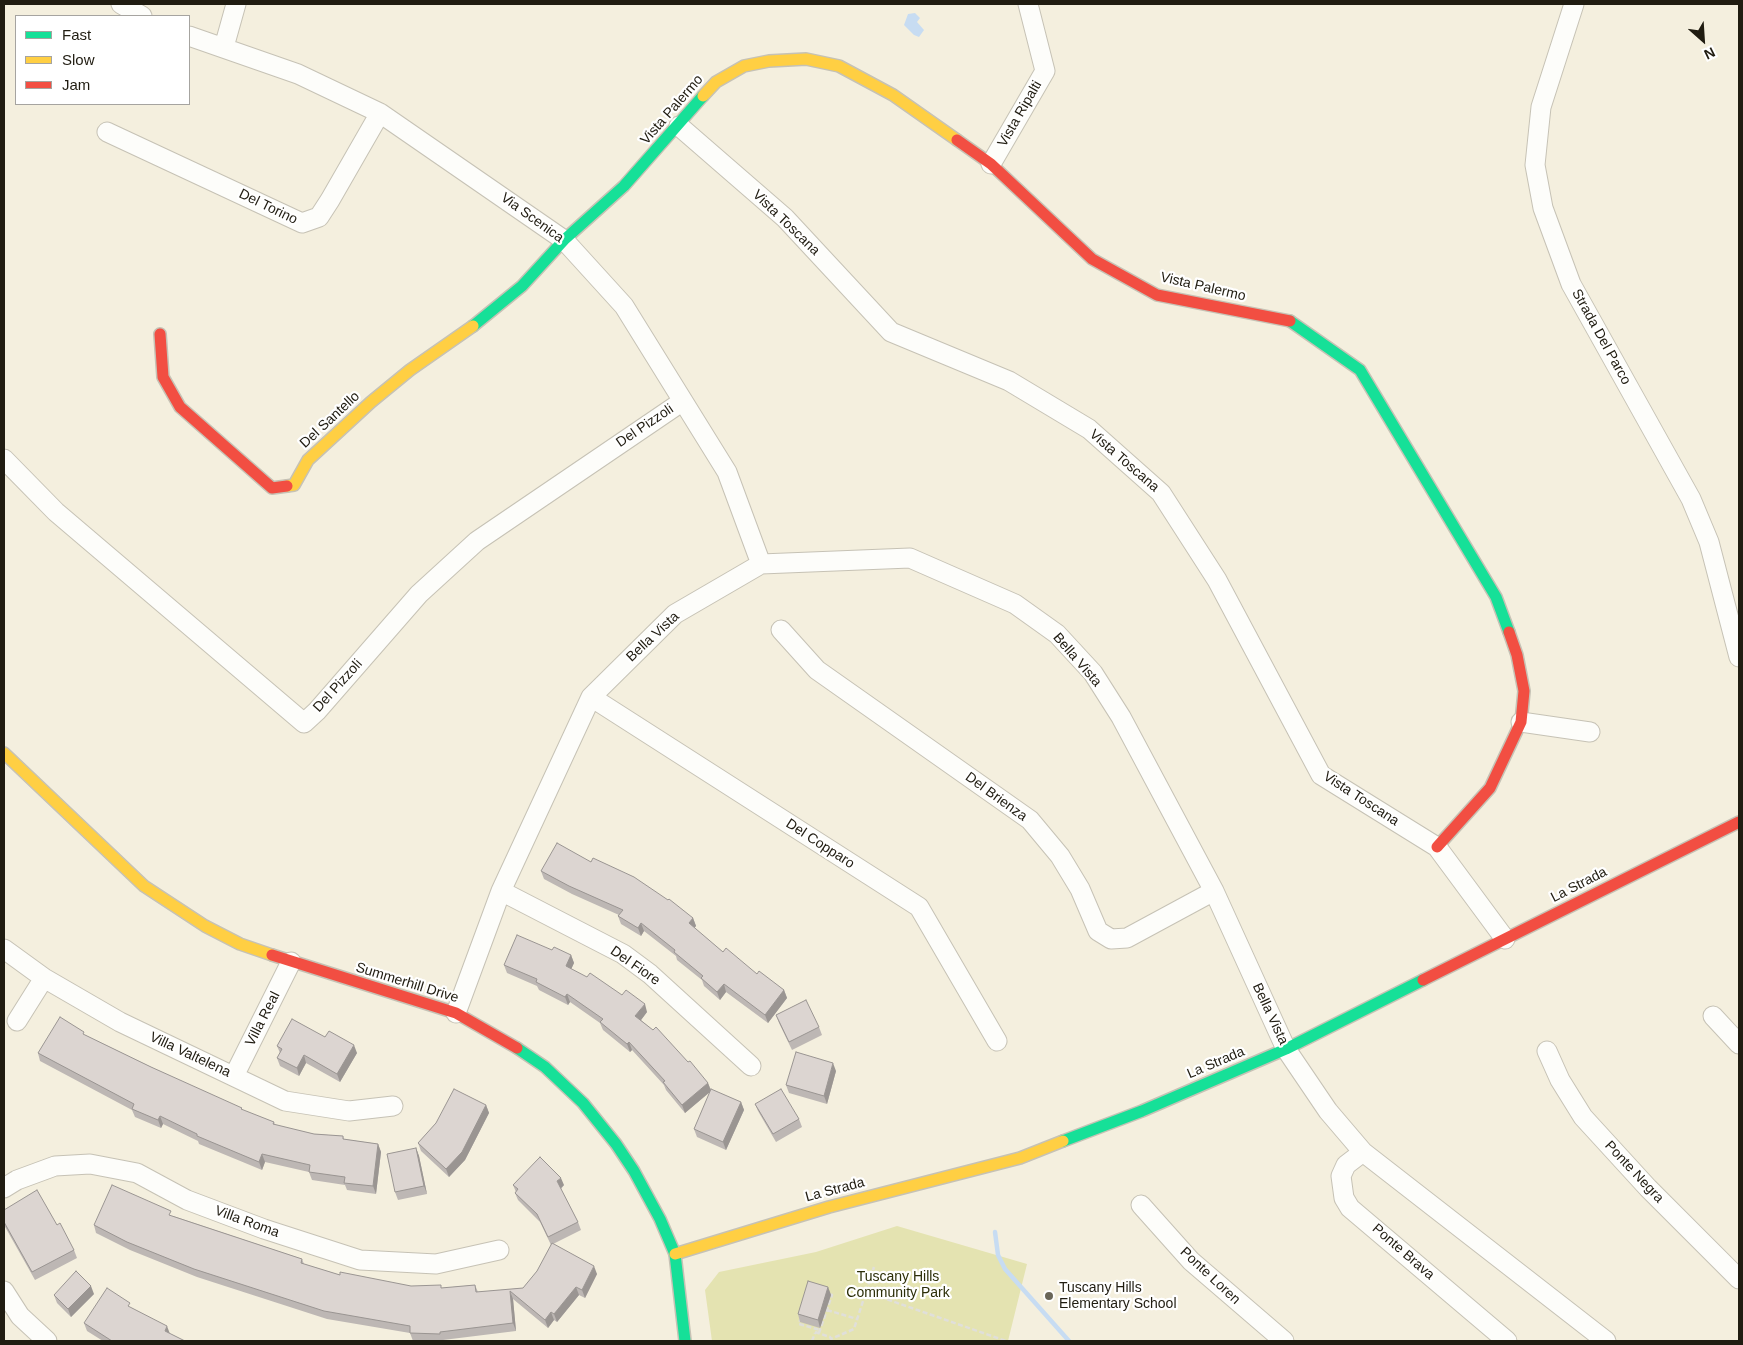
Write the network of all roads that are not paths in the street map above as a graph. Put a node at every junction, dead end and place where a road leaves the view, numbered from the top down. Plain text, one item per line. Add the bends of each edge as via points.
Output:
1 (121, 4) edge
2 (236, 4) edge
3 (1028, 4) edge
4 (1574, 4) edge
5 (140, 15) edge
6 (190, 36) edge
7 (224, 47) junction
8 (380, 112) junction
9 (679, 126) junction
10 (107, 132) dead end
11 (991, 164) junction
12 (564, 240) junction
13 (160, 334) dead end
14 (683, 401) junction
15 (4, 459) edge
16 (761, 564) junction
17 (1734, 620) edge
18 (781, 630) dead end
19 (1739, 657) edge
20 (591, 697) junction
21 (1521, 722) junction
22 (1590, 732) dead end
23 (4, 752) edge
24 (1739, 822) edge
25 (1437, 847) junction
26 (501, 891) junction
27 (1214, 891) junction
28 (1505, 939) junction
29 (4, 949) edge
30 (292, 962) junction
31 (44, 978) junction
32 (456, 1013) junction
33 (1712, 1016) dead end
34 (17, 1021) dead end
35 (997, 1041) dead end
36 (1739, 1044) edge
37 (1286, 1049) junction
38 (1547, 1051) dead end
39 (751, 1066) dead end
40 (234, 1076) junction
41 (393, 1106) dead end
42 (1363, 1152) junction
43 (4, 1188) edge
44 (1141, 1205) dead end
45 (499, 1250) dead end
46 (675, 1254) junction
47 (1739, 1279) edge
48 (4, 1291) edge
49 (47, 1341) edge
50 (686, 1341) edge
51 (1284, 1341) edge
52 (1507, 1341) edge
53 (1606, 1341) edge

1 - 5 street
2 - 7 street
3 - 11 street, Vista Ripalti via 1045,71
4 - 17 street, Strada Del Parco via 1541,107 1536,165 1543,208 1571,284 1691,499 1709,542
6 - 7 street, Via Scenica
7 - 8 street, Via Scenica via 298,74
8 - 10 street, Del Torino via 319,216 302,224
8 - 12 street, Via Scenica
9 - 11 street, Vista Palermo via 716,82 744,66 806,59 839,66 893,95
9 - 12 street, Vista Palermo via 624,186
9 - 25 street, Vista Toscana via 785,218 891,332 1017,386 1089,429 1161,493 1217,580 1321,775
11 - 21 street, Vista Palermo via 1092,259 1157,295 1290,321 1360,370 1496,597 1517,655 1524,692
12 - 13 street, Del Santello via 522,286 371,402 308,460 294,485 272,488 180,408 163,377
12 - 14 street, Via Scenica via 624,306
14 - 15 street, Del Pizzoli via 477,541 420,594 304,723 56,512
14 - 16 street, Via Scenica via 727,472
16 - 20 street, Bella Vista via 675,614
16 - 27 street, Bella Vista via 910,558 1015,604 1057,634 1093,673 1121,717
17 - 19 street, Strada Del Parco
18 - 27 street, Del Brienza via 817,670 1030,820 1060,856 1080,888 1098,931 1110,939 1127,938
20 - 26 street, Bella Vista
20 - 35 street, Del Copparo via 919,907
21 - 22 street
21 - 25 street, Vista Palermo via 1490,788
23 - 30 street, Summerhill Drive via 116,860 170,905 240,944
24 - 28 street, La Strada
25 - 28 street, Vista Toscana
26 - 32 street, Bella Vista
26 - 39 street, Del Fiore via 623,954 650,974
27 - 37 street, Bella Vista
28 - 37 street, La Strada
29 - 31 street, Villa Valtelena
30 - 32 street, Summerhill Drive
30 - 40 street, Villa Real
31 - 34 street
31 - 40 street, Villa Valtelena via 120,1022
32 - 46 street, Summerhill Drive via 506,1040 544,1067 583,1103 634,1171
33 - 36 street
37 - 42 street, Bella Vista via 1328,1111
37 - 46 street, La Strada via 1142,1111 1020,1158 829,1207
38 - 47 street, Ponte Negra via 1560,1080 1584,1117 1648,1188
40 - 41 street, Villa Valtelena via 285,1100 349,1111
42 - 52 street, Ponte Brava via 1346,1165 1341,1176 1344,1198 1350,1208
42 - 53 street, Bella Vista
43 - 45 street, Villa Roma via 55,1166 90,1164 137,1173 187,1200 360,1260 436,1264
44 - 51 street, Ponte Loren via 1191,1261
46 - 50 street, Summerhill Drive
48 - 49 street via 20,1316

